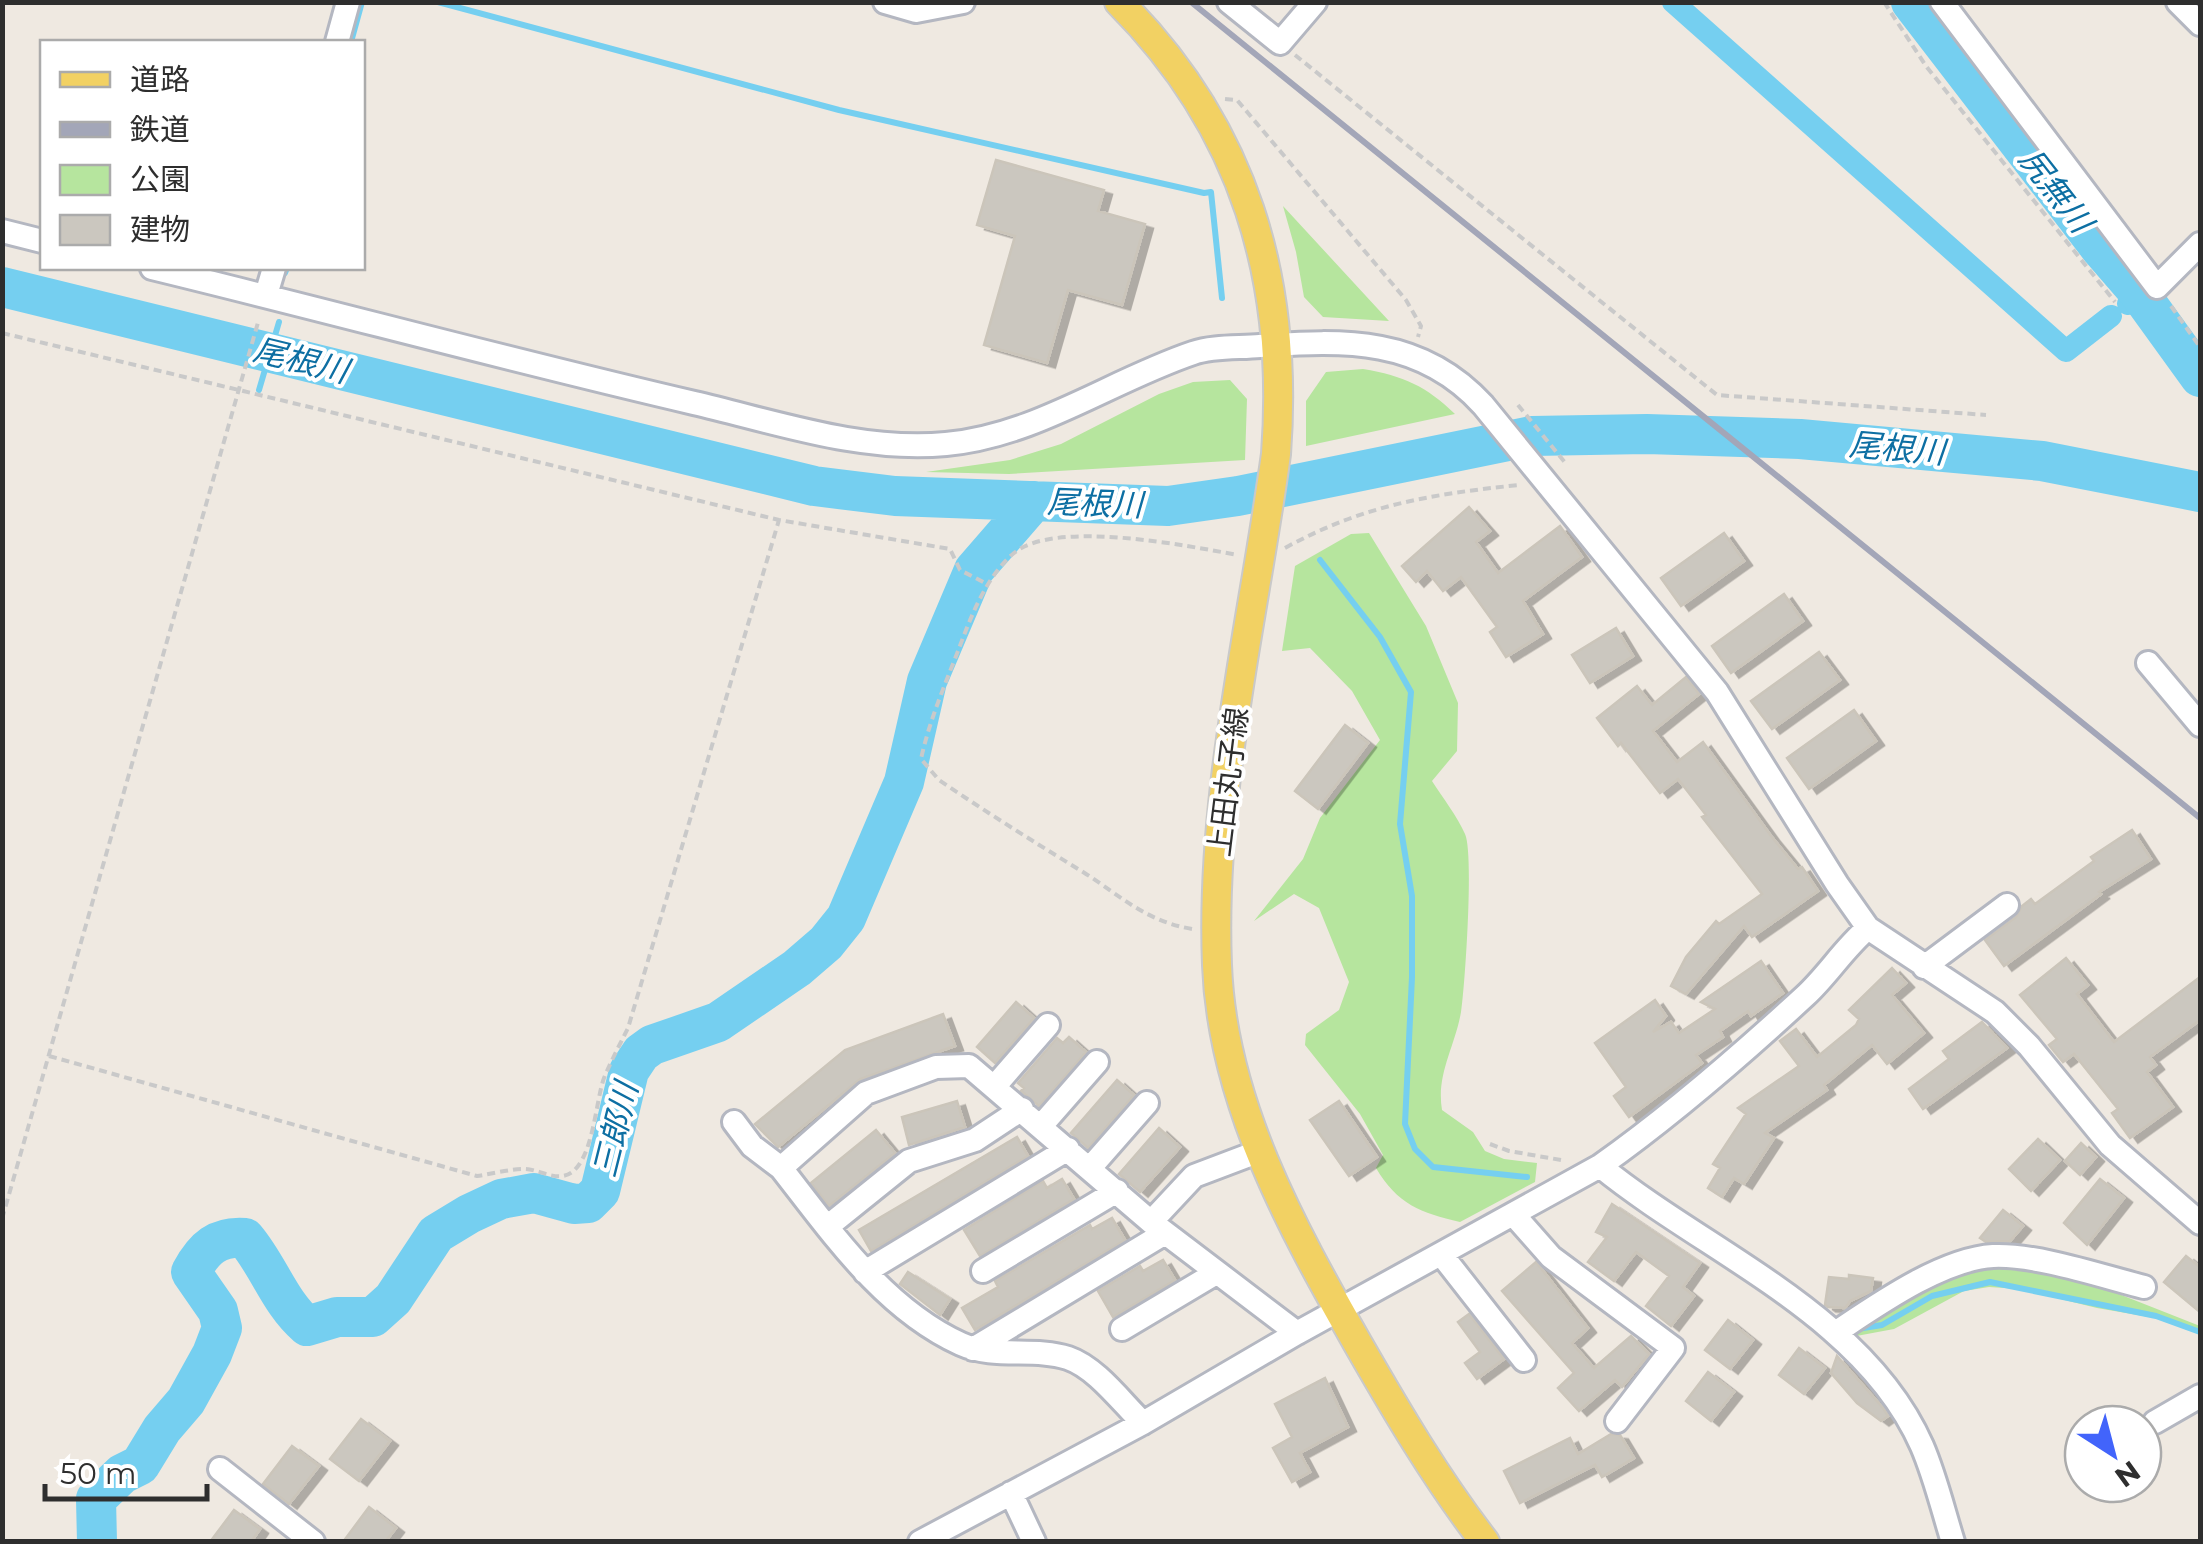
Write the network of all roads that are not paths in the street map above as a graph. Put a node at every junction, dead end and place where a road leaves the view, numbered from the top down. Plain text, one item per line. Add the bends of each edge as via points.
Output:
1 (348, 2) edge
2 (885, 2) edge
3 (964, 2) edge
4 (1118, 2) edge
5 (1229, 2) edge
6 (1315, 2) edge
7 (1942, 2) edge
8 (2178, 2) edge
9 (2200, 24) edge
10 (338, 40) edge
11 (2, 231) edge
12 (40, 240) edge
13 (2200, 244) edge
14 (160, 270) edge
15 (273, 270) edge
16 (266, 296) junction
17 (1276, 345) junction
18 (2148, 662) dead end
19 (2200, 725) edge
20 (2007, 905) dead end
21 (1868, 928) junction
22 (1924, 967) junction
23 (1048, 1025) dead end
24 (1097, 1062) dead end
25 (995, 1086) junction
26 (1147, 1103) dead end
27 (1022, 1109) junction
28 (734, 1122) dead end
29 (1041, 1126) junction
30 (1068, 1149) junction
31 (1260, 1151) junction
32 (781, 1168) junction
33 (1090, 1168) junction
34 (1594, 1169) junction
35 (1117, 1191) junction
36 (1513, 1214) junction
37 (2200, 1222) edge
38 (827, 1227) junction
39 (1158, 1227) junction
40 (1441, 1254) junction
41 (983, 1271) dead end
42 (864, 1272) junction
43 (1216, 1274) junction
44 (2144, 1286) dead end
45 (1339, 1311) junction
46 (1122, 1329) dead end
47 (1298, 1333) junction
48 (1835, 1333) junction
49 (974, 1350) junction
50 (1524, 1360) dead end
51 (2200, 1396) edge
52 (2163, 1417) edge
53 (1617, 1421) dead end
54 (1143, 1424) junction
55 (220, 1469) dead end
56 (1010, 1492) junction
57 (313, 1542) edge
58 (920, 1542) edge
59 (1034, 1542) edge
60 (1485, 1542) edge
61 (1953, 1542) edge

1 - 10 street
2 - 3 street via 916,11
4 - 17 main road, 上田丸子線 via 1158,45 1227,150 1265,257
5 - 6 street via 1280,43
7 - 13 street via 2157,287
8 - 9 street
11 - 12 street
14 - 16 street
15 - 16 street
16 - 17 street via 694,403 864,442 910,446 1009,432 1198,351
17 - 21 street via 1366,345 1414,355 1458,380 1716,692
17 - 31 main road, 上田丸子線 via 1276,454 1218,846 1216,931 1232,1061
18 - 19 street
20 - 22 street
21 - 22 street
21 - 34 street via 1809,993
22 - 37 street via 1996,1012 2110,1145
23 - 25 street
24 - 29 street
25 - 27 street
25 - 32 street via 969,1066 936,1067 866,1093
26 - 33 street
27 - 29 street
27 - 38 street via 975,1140 909,1161
28 - 32 street
29 - 30 street
30 - 33 street
30 - 42 street
31 - 39 street via 1194,1176
31 - 45 main road, 上田丸子線
32 - 38 street
33 - 35 street
34 - 36 street
34 - 48 street
35 - 39 street
35 - 41 street
36 - 40 street
36 - 53 street via 1552,1257 1672,1348
38 - 42 street
39 - 43 street
39 - 49 street
40 - 45 street
40 - 50 street
42 - 49 street via 916,1316
43 - 46 street
43 - 47 street
44 - 48 street via 2011,1257 1978,1258 1939,1272
45 - 47 street
45 - 60 main road, 上田丸子線 via 1415,1441
47 - 54 street
48 - 61 street via 1899,1406 1922,1446
49 - 54 street via 1067,1358
51 - 52 street
54 - 56 street
55 - 57 street
56 - 58 street
56 - 59 street

